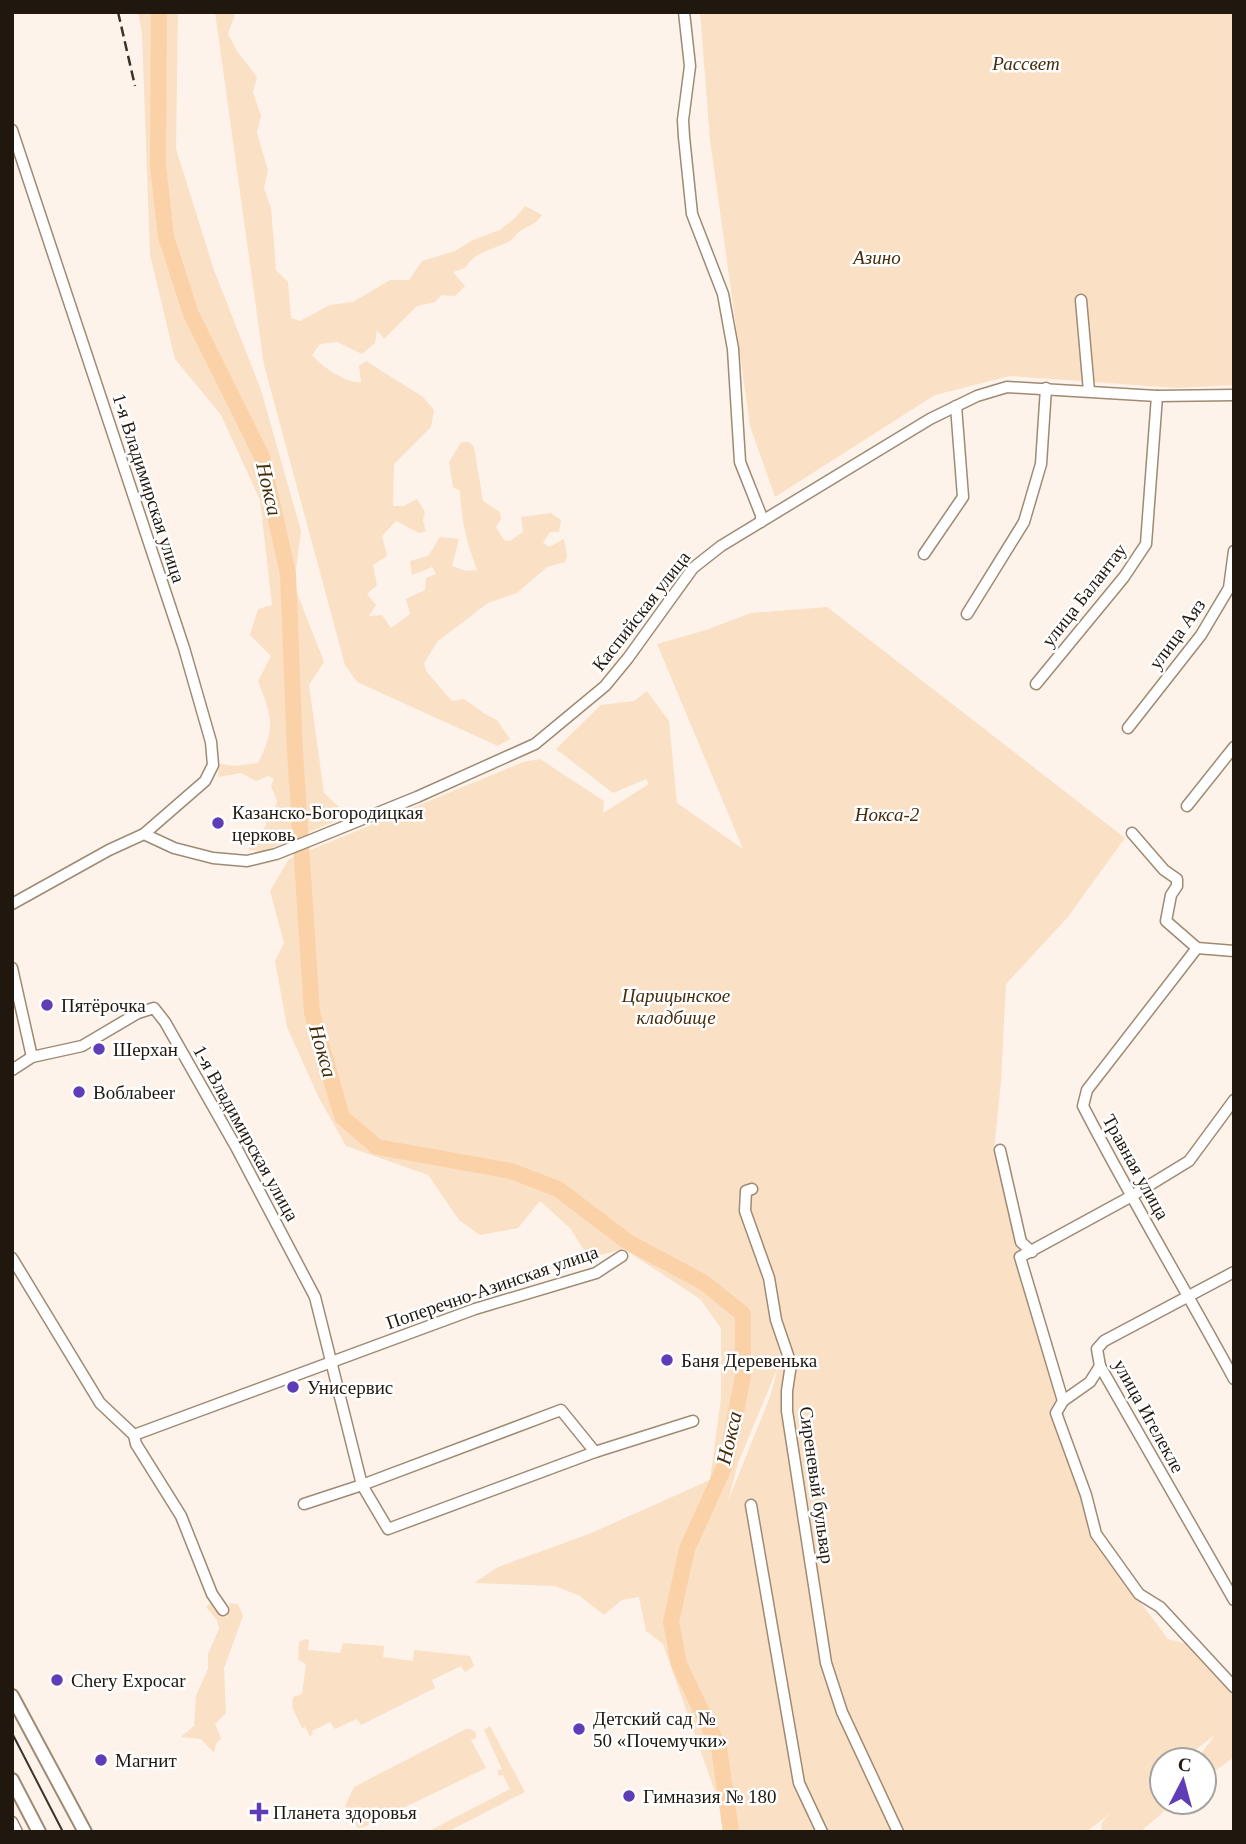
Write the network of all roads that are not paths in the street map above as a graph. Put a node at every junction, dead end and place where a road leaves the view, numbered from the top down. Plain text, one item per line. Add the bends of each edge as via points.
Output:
1 (684, 12) edge
2 (12, 130) edge
3 (1081, 300) dead end
4 (1046, 388) junction
5 (1088, 391) junction
6 (1234, 395) edge
7 (1157, 396) junction
8 (956, 406) junction
9 (761, 522) junction
10 (1234, 551) edge
11 (925, 554) dead end
12 (967, 614) dead end
13 (1036, 684) dead end
14 (1128, 728) dead end
15 (1234, 747) edge
16 (1187, 806) dead end
17 (1132, 833) dead end
18 (144, 834) junction
19 (12, 904) edge
20 (1197, 948) junction
21 (1234, 951) edge
22 (12, 968) edge
23 (32, 1057) junction
24 (12, 1070) edge
25 (1234, 1100) edge
26 (1000, 1150) dead end
27 (752, 1189) dead end
28 (1130, 1197) junction
29 (1032, 1252) junction
30 (622, 1256) dead end
31 (12, 1258) edge
32 (1234, 1272) edge
33 (1188, 1295) junction
34 (332, 1363) junction
35 (1100, 1366) junction
36 (1234, 1379) edge
37 (1063, 1401) junction
38 (693, 1421) dead end
39 (134, 1435) junction
40 (595, 1452) junction
41 (362, 1485) junction
42 (304, 1504) dead end
43 (751, 1505) dead end
44 (1234, 1600) edge
45 (223, 1610) dead end
46 (1234, 1687) edge
47 (12, 1696) edge
48 (12, 1780) edge
49 (12, 1822) edge
50 (17, 1832) edge
51 (39, 1832) edge
52 (85, 1832) edge
53 (822, 1832) edge
54 (898, 1832) edge

1 - 9 street via 690,66 683,120 692,214 723,295 733,349 740,462
2 - 18 street, 1-я Владимирская улица via 184,648 211,743 213,765 205,781
3 - 5 street
4 - 5 street, Каспийская улица
4 - 8 street, Каспийская улица via 1007,387
4 - 12 street via 1041,464 1024,522
5 - 7 street, Каспийская улица
6 - 7 street, Каспийская улица
7 - 13 street, улица Балантау via 1146,544
8 - 9 street, Каспийская улица
8 - 11 street via 963,497
9 - 18 street, Каспийская улица via 692,568 605,686 534,744 417,797 276,854 247,861 174,848
10 - 14 street, улица Аяз via 1229,588 1200,635
15 - 16 street
17 - 20 street via 1177,879 1166,921
18 - 19 street
20 - 21 street
20 - 28 street, Травная улица via 1087,1090 1083,1106
22 - 23 street
23 - 24 street
23 - 34 street, 1-я Владимирская улица via 82,1046 154,1008 236,1147 315,1297
25 - 28 street via 1189,1161
26 - 29 street via 1021,1242
27 - 54 street, Сиреневый бульвар via 746,1191 745,1212 769,1278 776,1320 791,1364 787,1411 828,1671 842,1712
28 - 29 street
28 - 33 street, Травная улица
29 - 37 street via 1020,1257
30 - 34 street, Поперечно-Азинская улица via 596,1273 475,1309
31 - 39 street via 100,1403
32 - 33 street, улица Игелекле
33 - 35 street, улица Игелекле via 1104,1341 1097,1349
33 - 36 street, Травная улица
34 - 39 street, Поперечно-Азинская улица
34 - 41 street
35 - 37 street via 1090,1382
35 - 44 street, улица Игелекле
37 - 46 street via 1056,1413 1096,1534 1139,1594 1160,1607
38 - 40 street
39 - 45 street via 181,1516 212,1594
40 - 41 street via 561,1410
40 - 41 street via 388,1529
41 - 42 street
43 - 53 street via 799,1783
47 - 52 main road
48 - 51 main road
49 - 50 street

